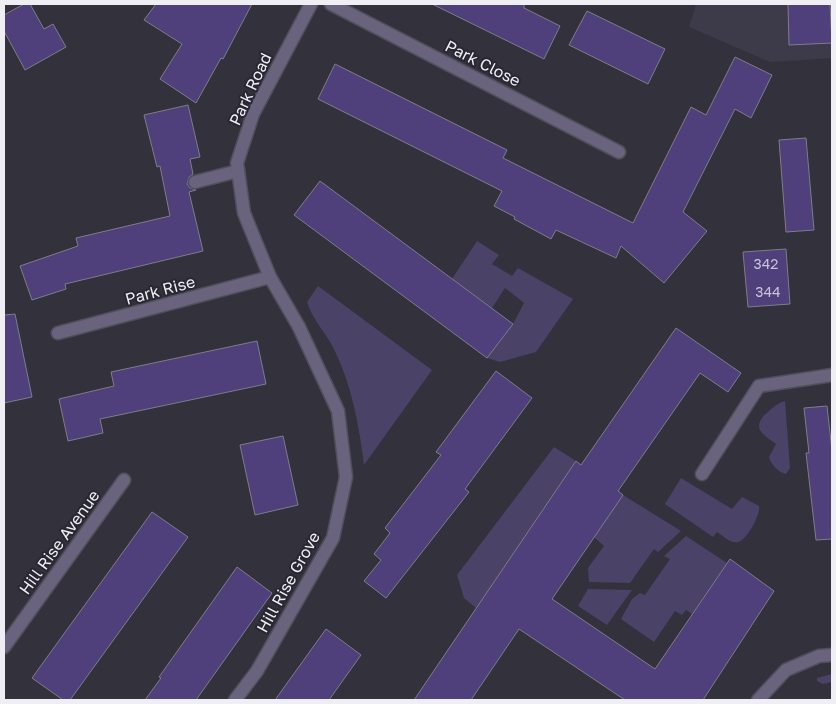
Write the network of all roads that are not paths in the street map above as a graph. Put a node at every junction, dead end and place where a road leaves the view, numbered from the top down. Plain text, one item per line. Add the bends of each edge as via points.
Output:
1 (310, 4) edge
2 (332, 4) edge
3 (619, 152) dead end
4 (238, 171) junction
5 (195, 182) dead end
6 (270, 277) junction
7 (58, 334) dead end
8 (832, 375) edge
9 (702, 474) dead end
10 (124, 480) dead end
11 (4, 647) edge
12 (832, 655) edge
13 (234, 700) edge
14 (758, 700) edge

1 - 4 street, Park Road via 253,114 237,163
2 - 3 street, Park Close
4 - 5 street
4 - 6 street, Park Road via 244,213
6 - 7 street, Park Rise
6 - 13 street, Hill Rise Grove via 299,327 338,411 346,477 333,538 258,671
8 - 9 street via 759,386
10 - 11 street, Hill Rise Avenue
12 - 14 street via 819,656 786,670

